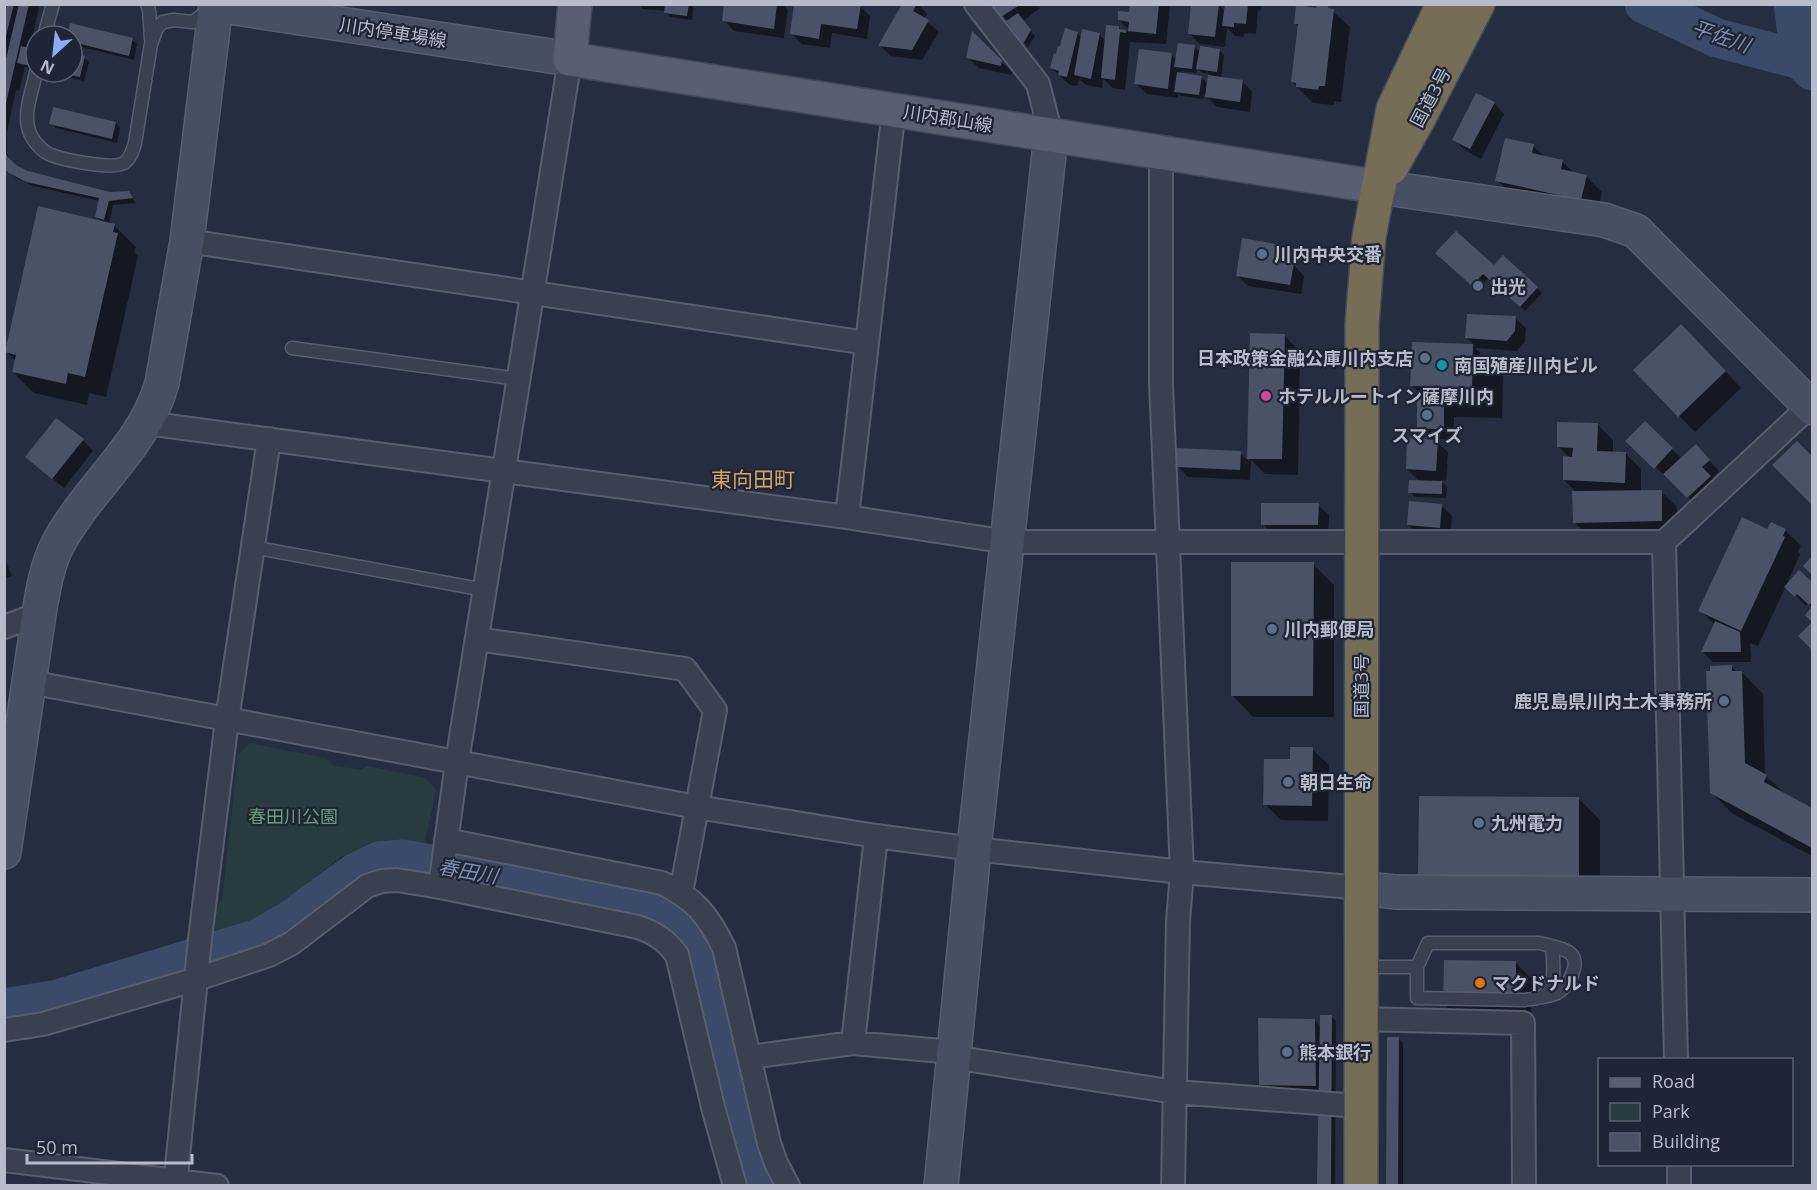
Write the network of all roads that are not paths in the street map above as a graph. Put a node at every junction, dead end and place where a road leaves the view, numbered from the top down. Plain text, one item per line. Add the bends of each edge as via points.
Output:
1 (53, 4) edge
2 (147, 4) edge
3 (575, 4) edge
4 (976, 4) edge
5 (1443, 4) edge
6 (216, 5) edge
7 (1478, 6) edge
8 (47, 24) edge
9 (151, 44) junction
10 (570, 59) junction
11 (33, 84) edge
12 (894, 109) junction
13 (1051, 135) junction
14 (1161, 152) junction
15 (1380, 187) junction
16 (187, 241) junction
17 (532, 292) junction
18 (867, 343) junction
19 (292, 348) dead end
20 (518, 379) junction
21 (1811, 407) edge
22 (146, 423) junction
23 (268, 439) junction
24 (503, 472) junction
25 (847, 517) junction
26 (1008, 542) junction
27 (1168, 542) junction
28 (1361, 542) junction
29 (1664, 542) junction
30 (252, 547) junction
31 (485, 590) junction
32 (39, 614) junction
33 (4, 627) edge
34 (477, 639) junction
35 (29, 682) junction
36 (227, 720) junction
37 (457, 762) junction
38 (697, 807) junction
39 (7, 817) edge
40 (876, 836) junction
41 (445, 845) junction
42 (974, 849) junction
43 (4, 852) edge
44 (1182, 872) junction
45 (440, 884) junction
46 (1362, 888) junction
47 (681, 893) junction
48 (1671, 893) junction
49 (1812, 895) edge
50 (1552, 946) junction
51 (1361, 967) junction
52 (1417, 967) junction
53 (197, 974) junction
54 (1543, 997) junction
55 (1417, 1009) junction
56 (1361, 1019) junction
57 (4, 1030) edge
58 (853, 1043) junction
59 (953, 1054) junction
60 (750, 1057) junction
61 (1676, 1058) edge
62 (1175, 1092) junction
63 (1359, 1106) junction
64 (4, 1160) edge
65 (1679, 1166) edge
66 (175, 1183) edge
67 (217, 1185) edge
68 (735, 1185) edge
69 (788, 1185) edge
70 (941, 1185) edge
71 (1173, 1185) edge
72 (1361, 1185) edge
73 (1524, 1185) edge
74 (1679, 1185) edge

1 - 8 lane
2 - 9 lane
3 - 10 main road
4 - 13 street via 1038,84
5 - 15 highway, 国道3号 via 1393,109
6 - 9 lane via 193,22 163,22
6 - 10 street, 川内停車場線
6 - 16 street
7 - 15 highway, 国道3号
9 - 11 lane via 135,143 125,163 107,167 51,155 42,149 28,130 26,118
10 - 12 main road, 川内郡山線
10 - 17 street
12 - 13 main road, 川内郡山線
12 - 18 street
13 - 14 main road, 川内郡山線
13 - 26 street
14 - 15 main road, 川内郡山線
14 - 27 street via 1161,383
15 - 21 street via 1604,220 1636,231
15 - 28 highway, 国道3号 via 1368,248 1362,324
16 - 17 street
16 - 22 street via 162,382
17 - 18 street
17 - 20 street
18 - 25 street
19 - 20 lane
20 - 24 street
21 - 29 street
22 - 23 street
22 - 32 street via 57,545
23 - 24 street
23 - 30 street
24 - 25 street
24 - 31 street
25 - 26 street
26 - 27 street
26 - 42 street
27 - 28 street
27 - 44 street
28 - 29 street
28 - 46 highway, 国道3号
29 - 48 street
30 - 31 lane
30 - 36 street
31 - 34 street
32 - 33 street
32 - 35 street
34 - 37 street
34 - 38 street via 685,669 715,710
35 - 36 street
35 - 39 street
36 - 37 street
36 - 53 street
37 - 38 street
37 - 41 street
38 - 40 street
38 - 47 street
39 - 43 street
40 - 42 street
40 - 58 street
41 - 45 street
41 - 47 street via 662,883
42 - 44 street
42 - 59 street
44 - 46 street
44 - 62 street
45 - 53 street via 397,880 367,886 292,944 268,955
45 - 68 street via 638,927 668,943 677,955
46 - 48 street via 1395,892
46 - 51 highway, 国道3号
47 - 60 street via 712,923 724,948
48 - 49 street
48 - 61 street
50 - 52 lane via 1428,943
50 - 54 lane via 1552,979
50 - 54 lane via 1569,952 1575,966 1564,987
51 - 52 lane
51 - 56 highway, 国道3号
52 - 55 lane
53 - 57 street via 43,1024
53 - 66 street
54 - 55 lane
55 - 56 street
55 - 73 street via 1523,1023
56 - 63 highway, 国道3号
58 - 59 street
58 - 60 street
59 - 62 street
59 - 70 street
60 - 69 street via 769,1143
62 - 63 street
62 - 71 street
63 - 72 highway, 国道3号
64 - 66 street
65 - 74 street
66 - 67 street

